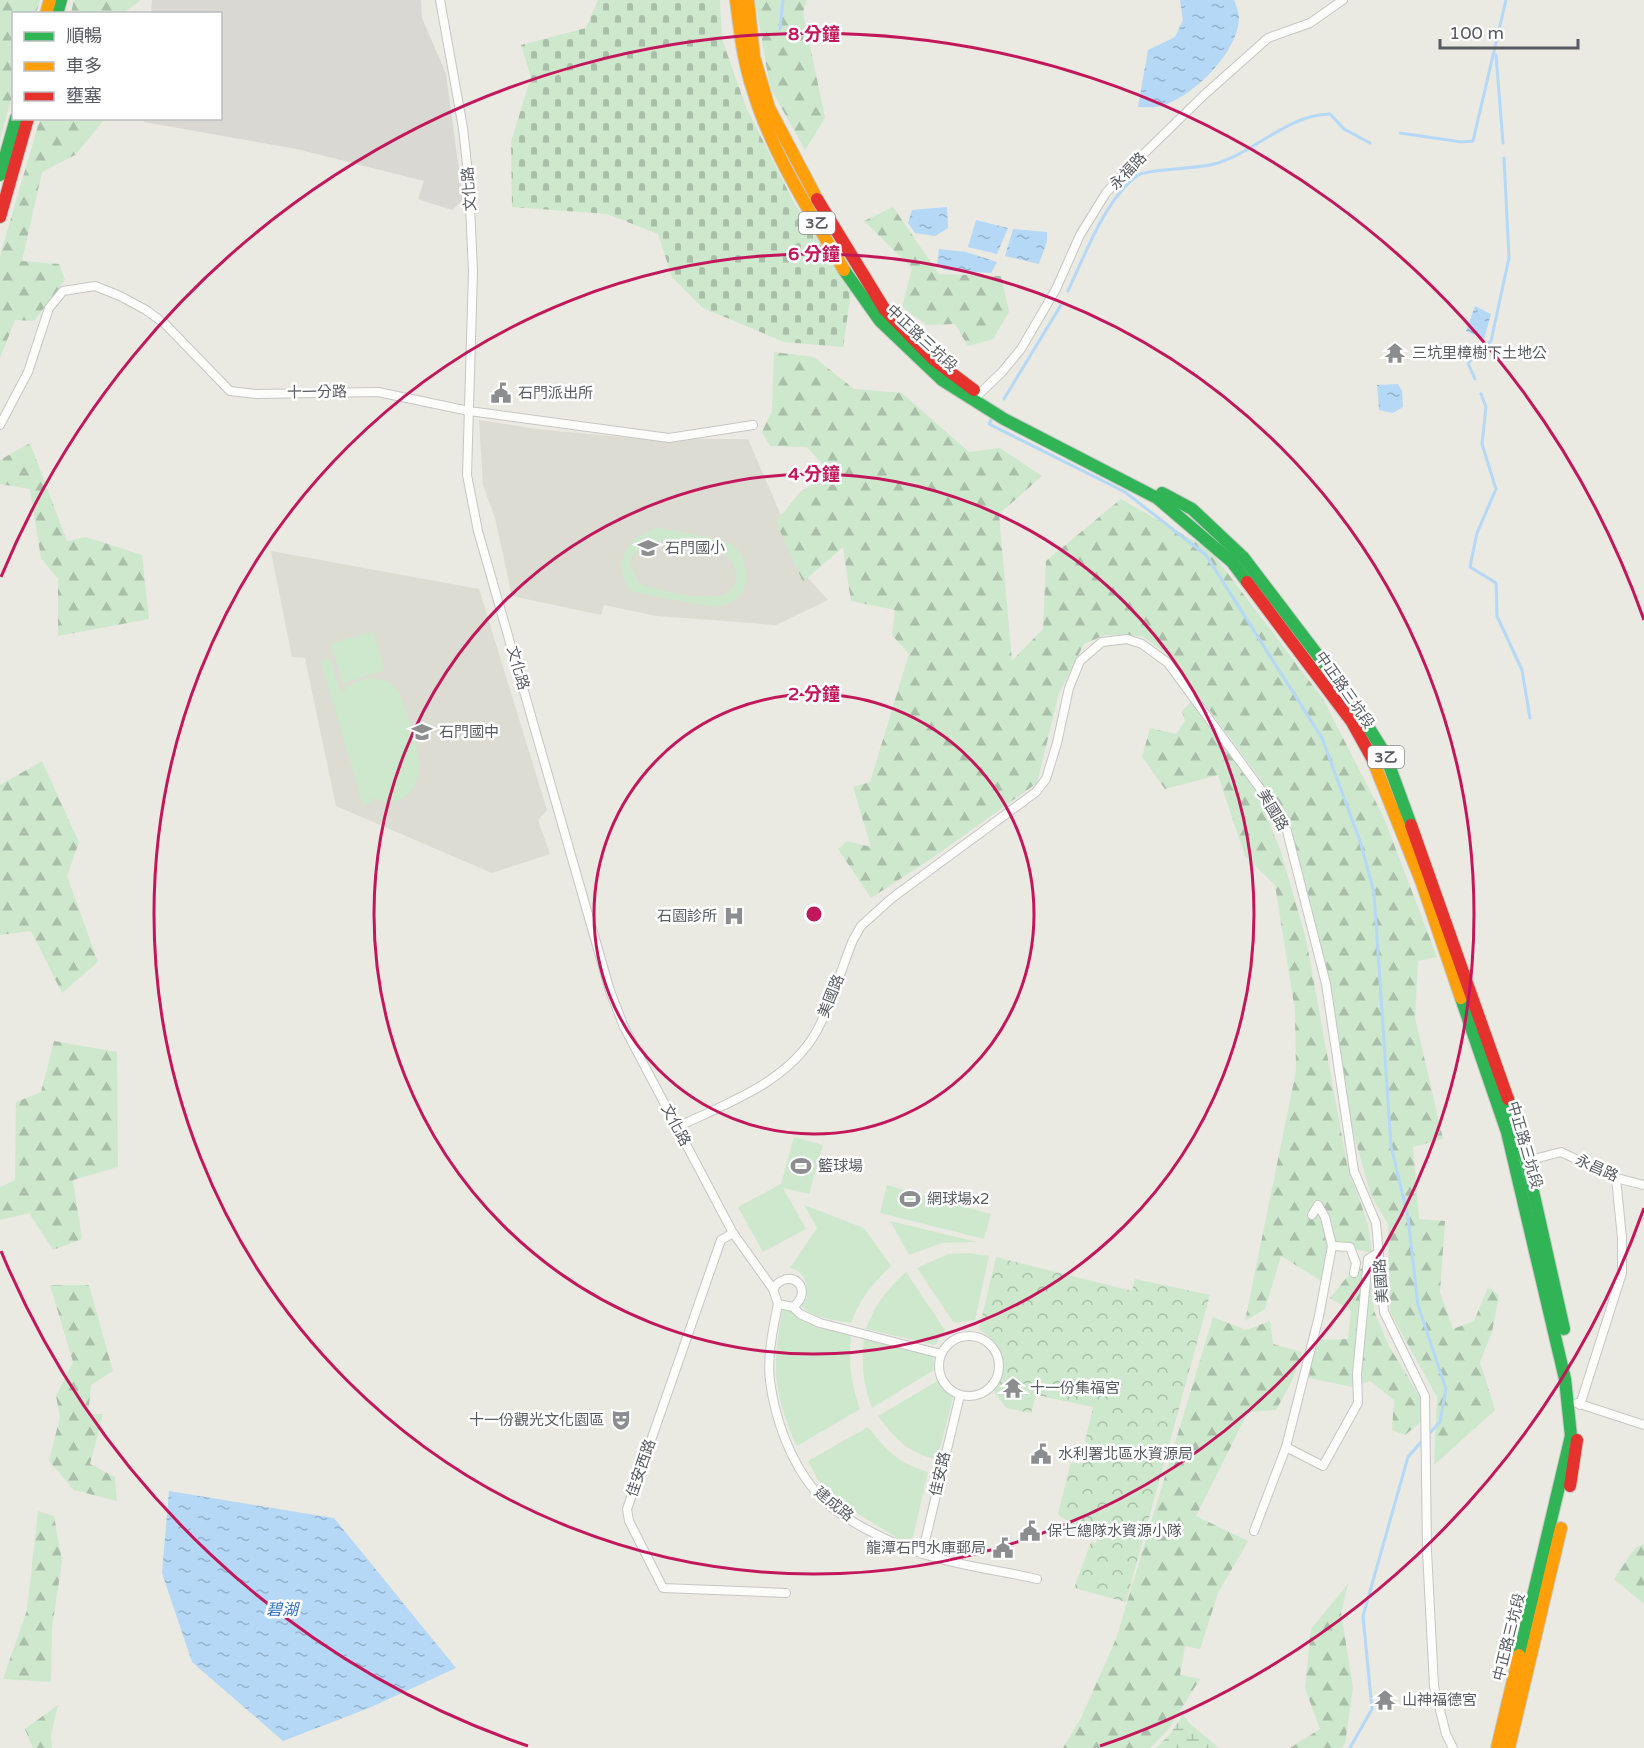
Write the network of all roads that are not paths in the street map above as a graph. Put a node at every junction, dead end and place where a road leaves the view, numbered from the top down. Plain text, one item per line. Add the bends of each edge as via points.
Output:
1 (440, 0) edge
2 (736, 0) edge
3 (748, 0) edge
4 (1343, 0) edge
5 (15, 120) edge
6 (27, 120) edge
7 (0, 175) edge
8 (0, 217) edge
9 (976, 396) junction
10 (469, 411) junction
11 (0, 425) edge
12 (753, 425) dead end
13 (677, 1127) junction
14 (1521, 1162) junction
15 (1616, 1178) junction
16 (1644, 1185) edge
17 (1312, 1215) dead end
18 (733, 1233) junction
19 (1332, 1246) junction
20 (1379, 1252) junction
21 (1354, 1274) dead end
22 (773, 1289) junction
23 (778, 1304) junction
24 (793, 1307) junction
25 (941, 1354) junction
26 (960, 1395) junction
27 (1575, 1403) junction
28 (1644, 1425) edge
29 (1286, 1447) junction
30 (1254, 1531) dead end
31 (922, 1554) junction
32 (1037, 1579) dead end
33 (786, 1593) dead end
34 (1453, 1748) edge
35 (1497, 1748) edge
36 (1509, 1748) edge

1 - 10 street, 文化路 via 469,183 473,272
2 - 9 main road, 中正路三坑段 / 3乙 via 742,49 753,92 811,214 851,281 880,321 942,380
3 - 9 main road, 中正路三坑段 / 3乙 via 754,57 769,108 844,247 885,310
4 - 9 street, 永福路 via 1310,23 1268,38 1120,177 1080,235 1056,289 1021,349
5 - 7 main road
6 - 8 main road
9 - 14 main road, 中正路三坑段 / 3乙 via 1004,419 1157,498 1182,517 1232,561 1352,722 1377,767 1422,882
10 - 11 street, 十一分路 via 378,392 231,391 165,324 120,296 95,286 63,291 49,308 28,372
10 - 12 street, 十一分路 via 669,438
10 - 13 street, 文化路 via 467,476 478,531 610,991 624,1027
13 - 18 street, 文化路
13 - 20 street, 美國路 via 754,1092 799,1054 816,1033 861,926 892,898 1036,792 1046,779 1069,688 1080,661 1102,642 1127,639 1142,644 1168,663 1287,831 1326,984 1354,1171 1376,1223
14 - 15 street, 永昌路 via 1561,1152
14 - 27 main road, 中正路三坑段 / 3乙 via 1574,1379
15 - 16 street, 永昌路
15 - 27 street via 1622,1273
17 - 19 street via 1318,1205
18 - 22 street, 文化路
18 - 33 street, 佳安西路 via 721,1240 627,1509 629,1521 663,1588
19 - 21 street via 1350,1247 1356,1263
19 - 29 street
20 - 29 street via 1368,1259 1357,1374 1358,1403 1323,1466
20 - 34 street, 美國路 via 1384,1312 1425,1396 1434,1686
22 - 23 street, 文化路
22 - 24 street via 786,1278 801,1286 800,1302
23 - 24 street
23 - 31 street, 建成路 via 771,1341 770,1380 777,1420 795,1458 815,1492 840,1512 875,1534
24 - 25 street via 820,1323
25 - 26 street via 942,1378
25 - 26 street via 954,1339 966,1335 986,1340 996,1352 999,1375 990,1388 976,1395
26 - 31 street, 佳安路
27 - 28 street
27 - 35 main road, 中正路三坑段 / 3乙 via 1571,1436
27 - 36 main road, 中正路三坑段 / 3乙 via 1576,1458
29 - 30 street
31 - 32 street, 建成路

